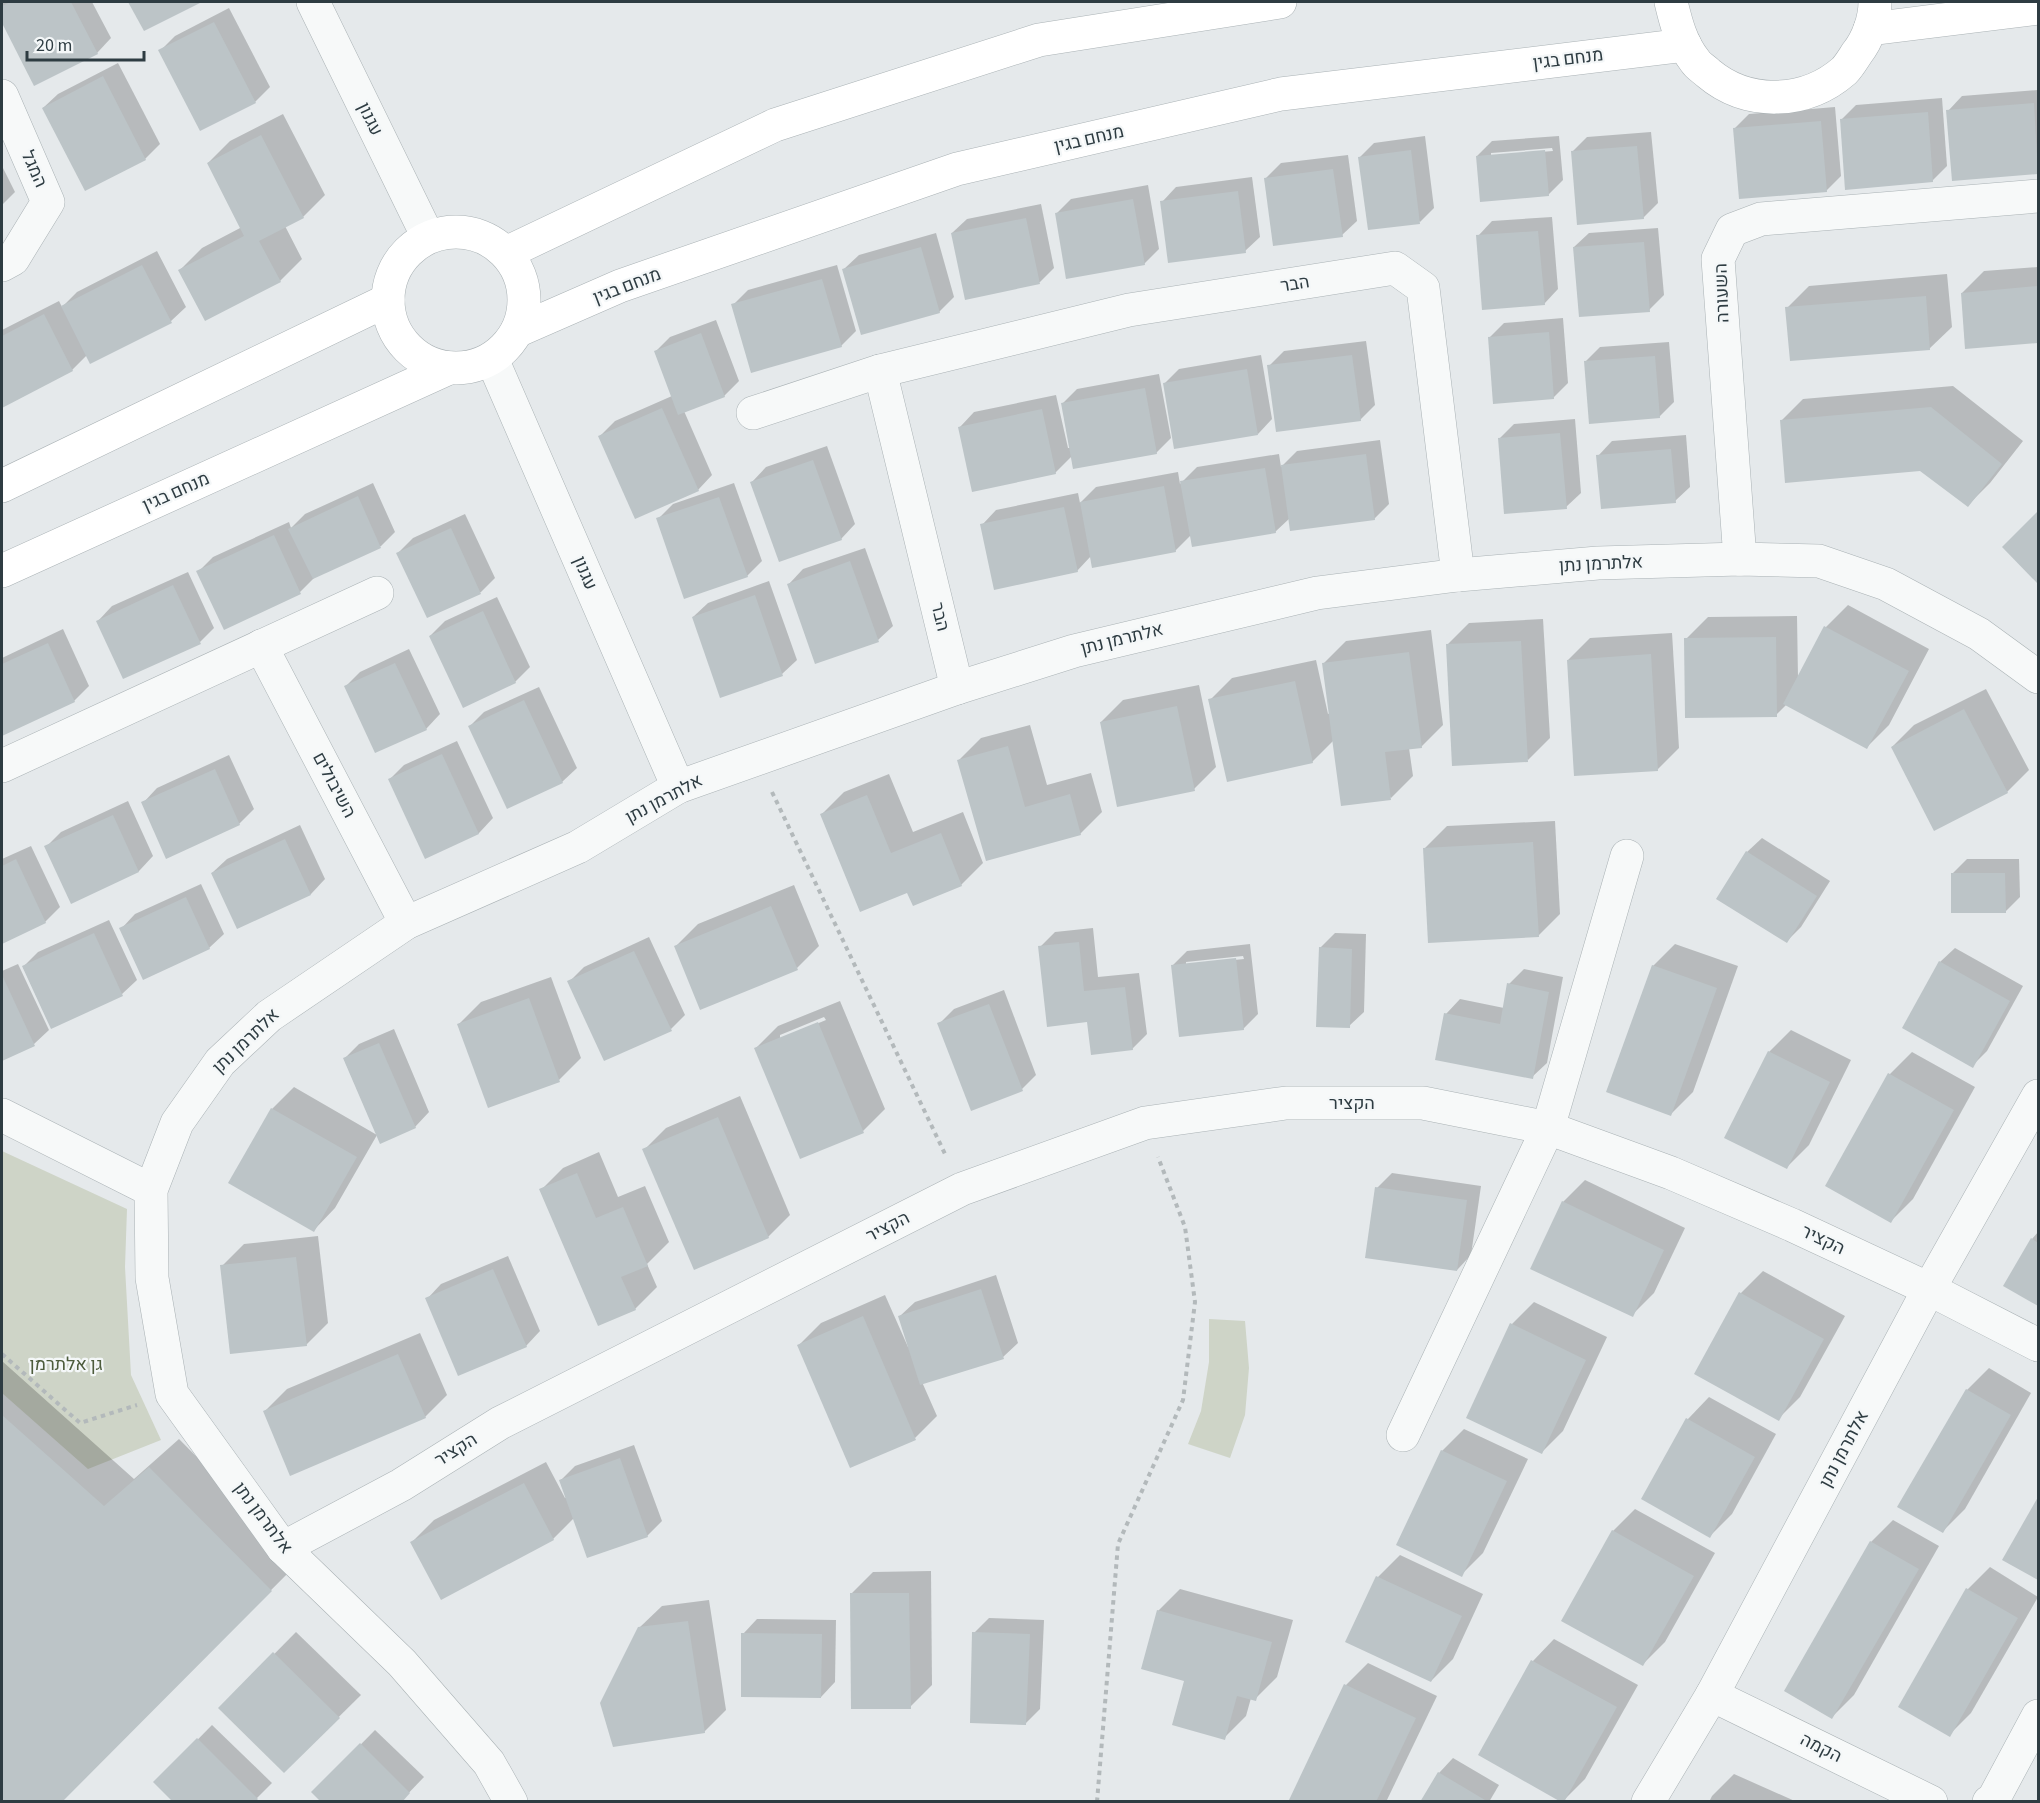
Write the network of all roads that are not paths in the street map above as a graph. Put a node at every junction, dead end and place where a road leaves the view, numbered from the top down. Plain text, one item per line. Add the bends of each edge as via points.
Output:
1 (313, 2) edge
2 (1280, 2) edge
3 (1671, 2) edge
4 (2038, 8) edge
5 (1872, 15) edge
6 (1685, 45) junction
7 (2, 96) edge
8 (2038, 196) edge
9 (428, 237) junction
10 (506, 253) junction
11 (2, 265) edge
12 (388, 300) junction
13 (517, 331) junction
14 (492, 358) junction
15 (449, 368) junction
16 (880, 371) junction
17 (753, 413) dead end
18 (2, 486) edge
19 (1740, 558) junction
20 (2, 571) edge
21 (1458, 575) junction
22 (377, 593) dead end
23 (261, 646) junction
24 (2038, 677) edge
25 (957, 688) junction
26 (2, 766) edge
27 (678, 787) junction
28 (1627, 856) dead end
29 (406, 923) junction
30 (2038, 1096) edge
31 (2, 1115) edge
32 (1548, 1128) junction
33 (151, 1190) junction
34 (1929, 1289) junction
35 (2038, 1345) edge
36 (1403, 1435) dead end
37 (283, 1548) junction
38 (1712, 1695) junction
39 (2038, 1716) edge
40 (512, 1802) edge
41 (1648, 1802) edge
42 (1931, 1802) edge
43 (1989, 1802) edge

1 - 9 street, עגנון
2 - 10 main road via 1039,40 775,125
3 - 6 main road
4 - 5 main road
5 - 6 main road via 1865,43 1844,71 1817,89 1785,98 1752,96 1721,84 1696,62
6 - 13 main road, מנחם בגין via 1281,94 957,170 620,286
7 - 11 street, המגל via 48,202 13,259
8 - 19 street, השעורה via 1761,219 1732,230 1718,259
9 - 10 main road via 450,231 473,233 495,242
9 - 12 main road via 408,249 395,267
10 - 13 main road via 522,279 526,301
12 - 15 main road via 395,332 409,350 427,362
12 - 18 main road
13 - 14 main road
14 - 15 main road via 471,367
14 - 27 street, עגנון
15 - 20 main road, מנחם בגין
16 - 17 street, הבר
16 - 21 street, הבר via 1129,310 1395,268 1423,288
16 - 25 street, הבר
19 - 21 street, אלתרמן נתן via 1598,563
19 - 24 street, אלתרמן נתן via 1819,561 1886,584 1979,634
21 - 25 street, אלתרמן נתן via 1306,595 1074,651
22 - 23 street
23 - 26 street
23 - 29 street, השיבולים
25 - 27 street, אלתרמן נתן
27 - 29 street, אלתרמן נתן via 578,847
28 - 32 street
29 - 33 street, אלתרמן נתן via 269,1016 220,1062 177,1123
30 - 34 street, אלתרמן נתן
31 - 33 street
32 - 34 street, הקציר via 1671,1173
32 - 36 street
32 - 37 street, הקציר via 1423,1102 1286,1103 1145,1123 962,1189 501,1423 400,1485
33 - 37 street, אלתרמן נתן via 152,1278 172,1394
34 - 35 street
34 - 38 street, אלתרמן נתן
37 - 40 street, אלתרמן נתן via 402,1663 489,1763
38 - 41 street, אלתרמן נתן
38 - 42 street, הקמה
39 - 43 street

